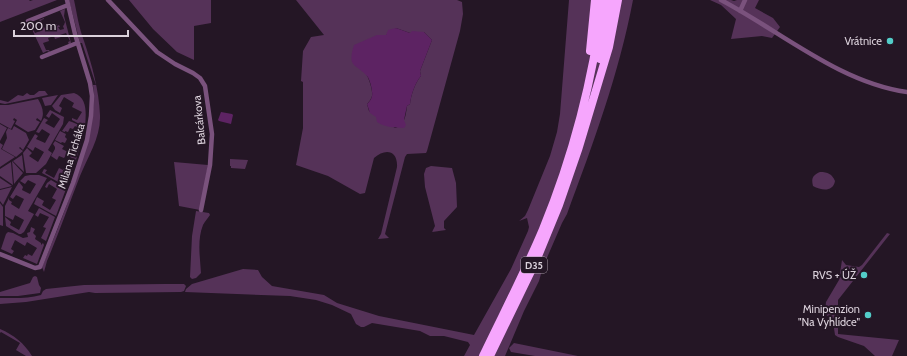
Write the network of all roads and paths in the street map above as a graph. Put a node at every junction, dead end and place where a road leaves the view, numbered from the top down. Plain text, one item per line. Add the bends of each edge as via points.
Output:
1 (67, 0) edge
2 (108, 0) edge
3 (595, 0) edge
4 (603, 0) edge
5 (610, 0) edge
6 (618, 0) edge
7 (721, 0) edge
8 (745, 0) edge
9 (68, 6) junction
10 (740, 11) junction
11 (28, 20) dead end
12 (78, 43) junction
13 (42, 56) dead end
14 (907, 92) edge
15 (586, 96) junction
16 (591, 105) junction
17 (201, 210) dead end
18 (0, 254) edge
19 (483, 356) edge
20 (490, 356) edge

1 - 9 street, Milana Ticháka
2 - 17 street, Balcárkova via 157,52 193,73 205,86 212,134 210,165
3 - 15 highway
4 - 15 highway, D35
5 - 16 highway, D35
6 - 16 highway via 609,47
7 - 10 street
8 - 10 street
9 - 11 street
9 - 12 street, Milana Ticháka
10 - 14 street via 843,71 887,89
12 - 13 street
12 - 18 street, Milana Ticháka via 92,89 92,109 90,126 73,183 40,267 35,268
15 - 19 highway, D35 via 569,158 551,208 528,264
16 - 20 highway, D35 via 559,206 536,261

